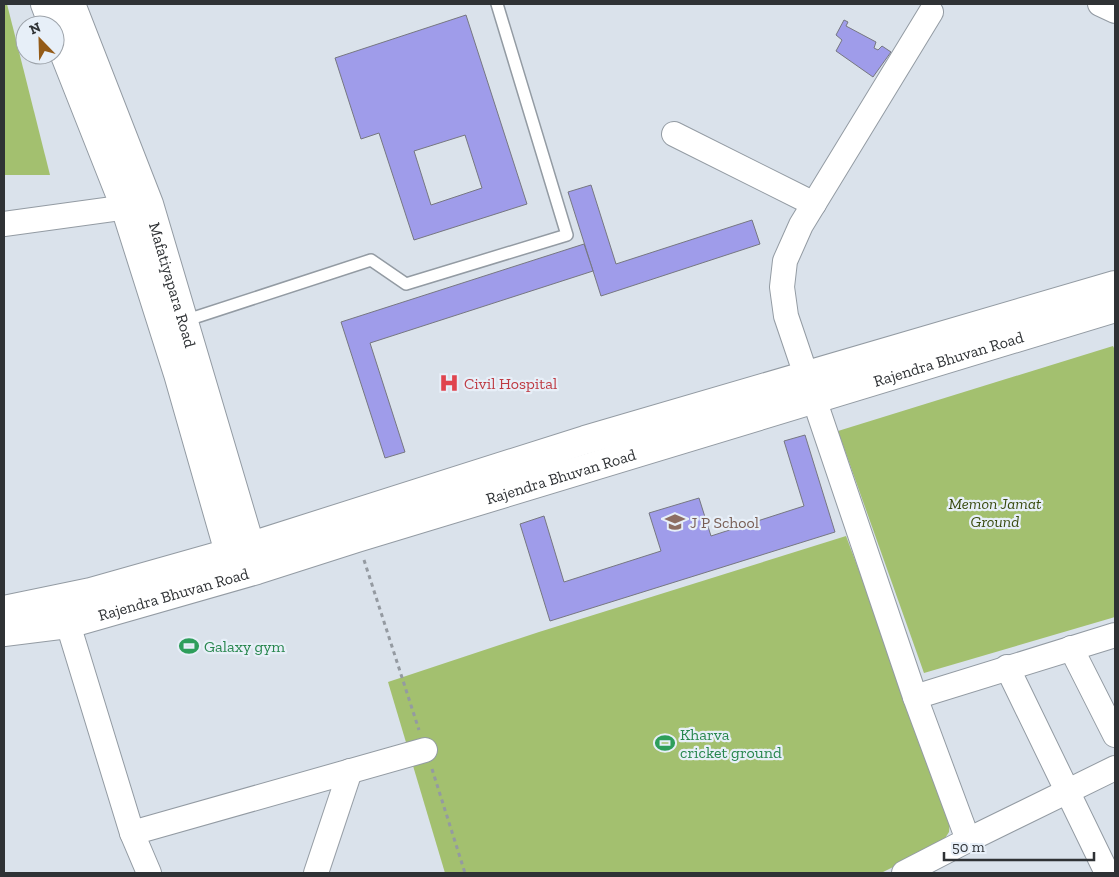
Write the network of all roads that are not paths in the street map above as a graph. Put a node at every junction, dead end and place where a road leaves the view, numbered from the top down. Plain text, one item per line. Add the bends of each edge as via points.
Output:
1 (71, 4) edge
2 (497, 4) edge
3 (1100, 4) edge
4 (929, 6) edge
5 (1115, 11) edge
6 (65, 51) edge
7 (674, 134) dead end
8 (814, 204) junction
9 (137, 206) junction
10 (4, 224) edge
11 (1115, 285) edge
12 (1115, 308) edge
13 (184, 321) junction
14 (809, 388) junction
15 (618, 430) junction
16 (625, 457) junction
17 (243, 561) junction
18 (130, 593) junction
19 (4, 624) edge
20 (68, 624) junction
21 (1115, 634) edge
22 (1071, 648) junction
23 (1007, 667) junction
24 (916, 697) junction
25 (1115, 735) edge
26 (425, 750) road end
27 (1115, 768) edge
28 (350, 771) junction
29 (1068, 791) junction
30 (132, 833) junction
31 (968, 840) junction
32 (149, 873) edge
33 (316, 873) edge
34 (904, 873) edge
35 (1107, 873) edge

1 - 9 street, Mafatiyapara Road
2 - 13 lane via 567,235 406,284 370,260
3 - 5 street
4 - 8 street
6 - 9 street
7 - 8 street
8 - 14 street via 785,261 782,286 786,316
9 - 10 street
9 - 13 street, Mafatiyapara Road
9 - 17 street via 178,374
11 - 14 street
12 - 14 street, Rajendra Bhuvan Road
13 - 17 street, Mafatiyapara Road
14 - 15 street
14 - 16 street, Rajendra Bhuvan Road
14 - 24 street
15 - 16 street
15 - 17 street
16 - 17 street, Rajendra Bhuvan Road via 357,538
17 - 18 street, Rajendra Bhuvan Road
18 - 19 street via 91,592
18 - 20 street, Rajendra Bhuvan Road
19 - 20 street, Rajendra Bhuvan Road
20 - 30 street
21 - 22 street
22 - 23 street
22 - 25 street
23 - 24 street
23 - 29 street
24 - 31 street
26 - 28 street
27 - 29 street
28 - 30 street
28 - 33 street
29 - 31 street
29 - 35 street
30 - 32 street
31 - 34 street

